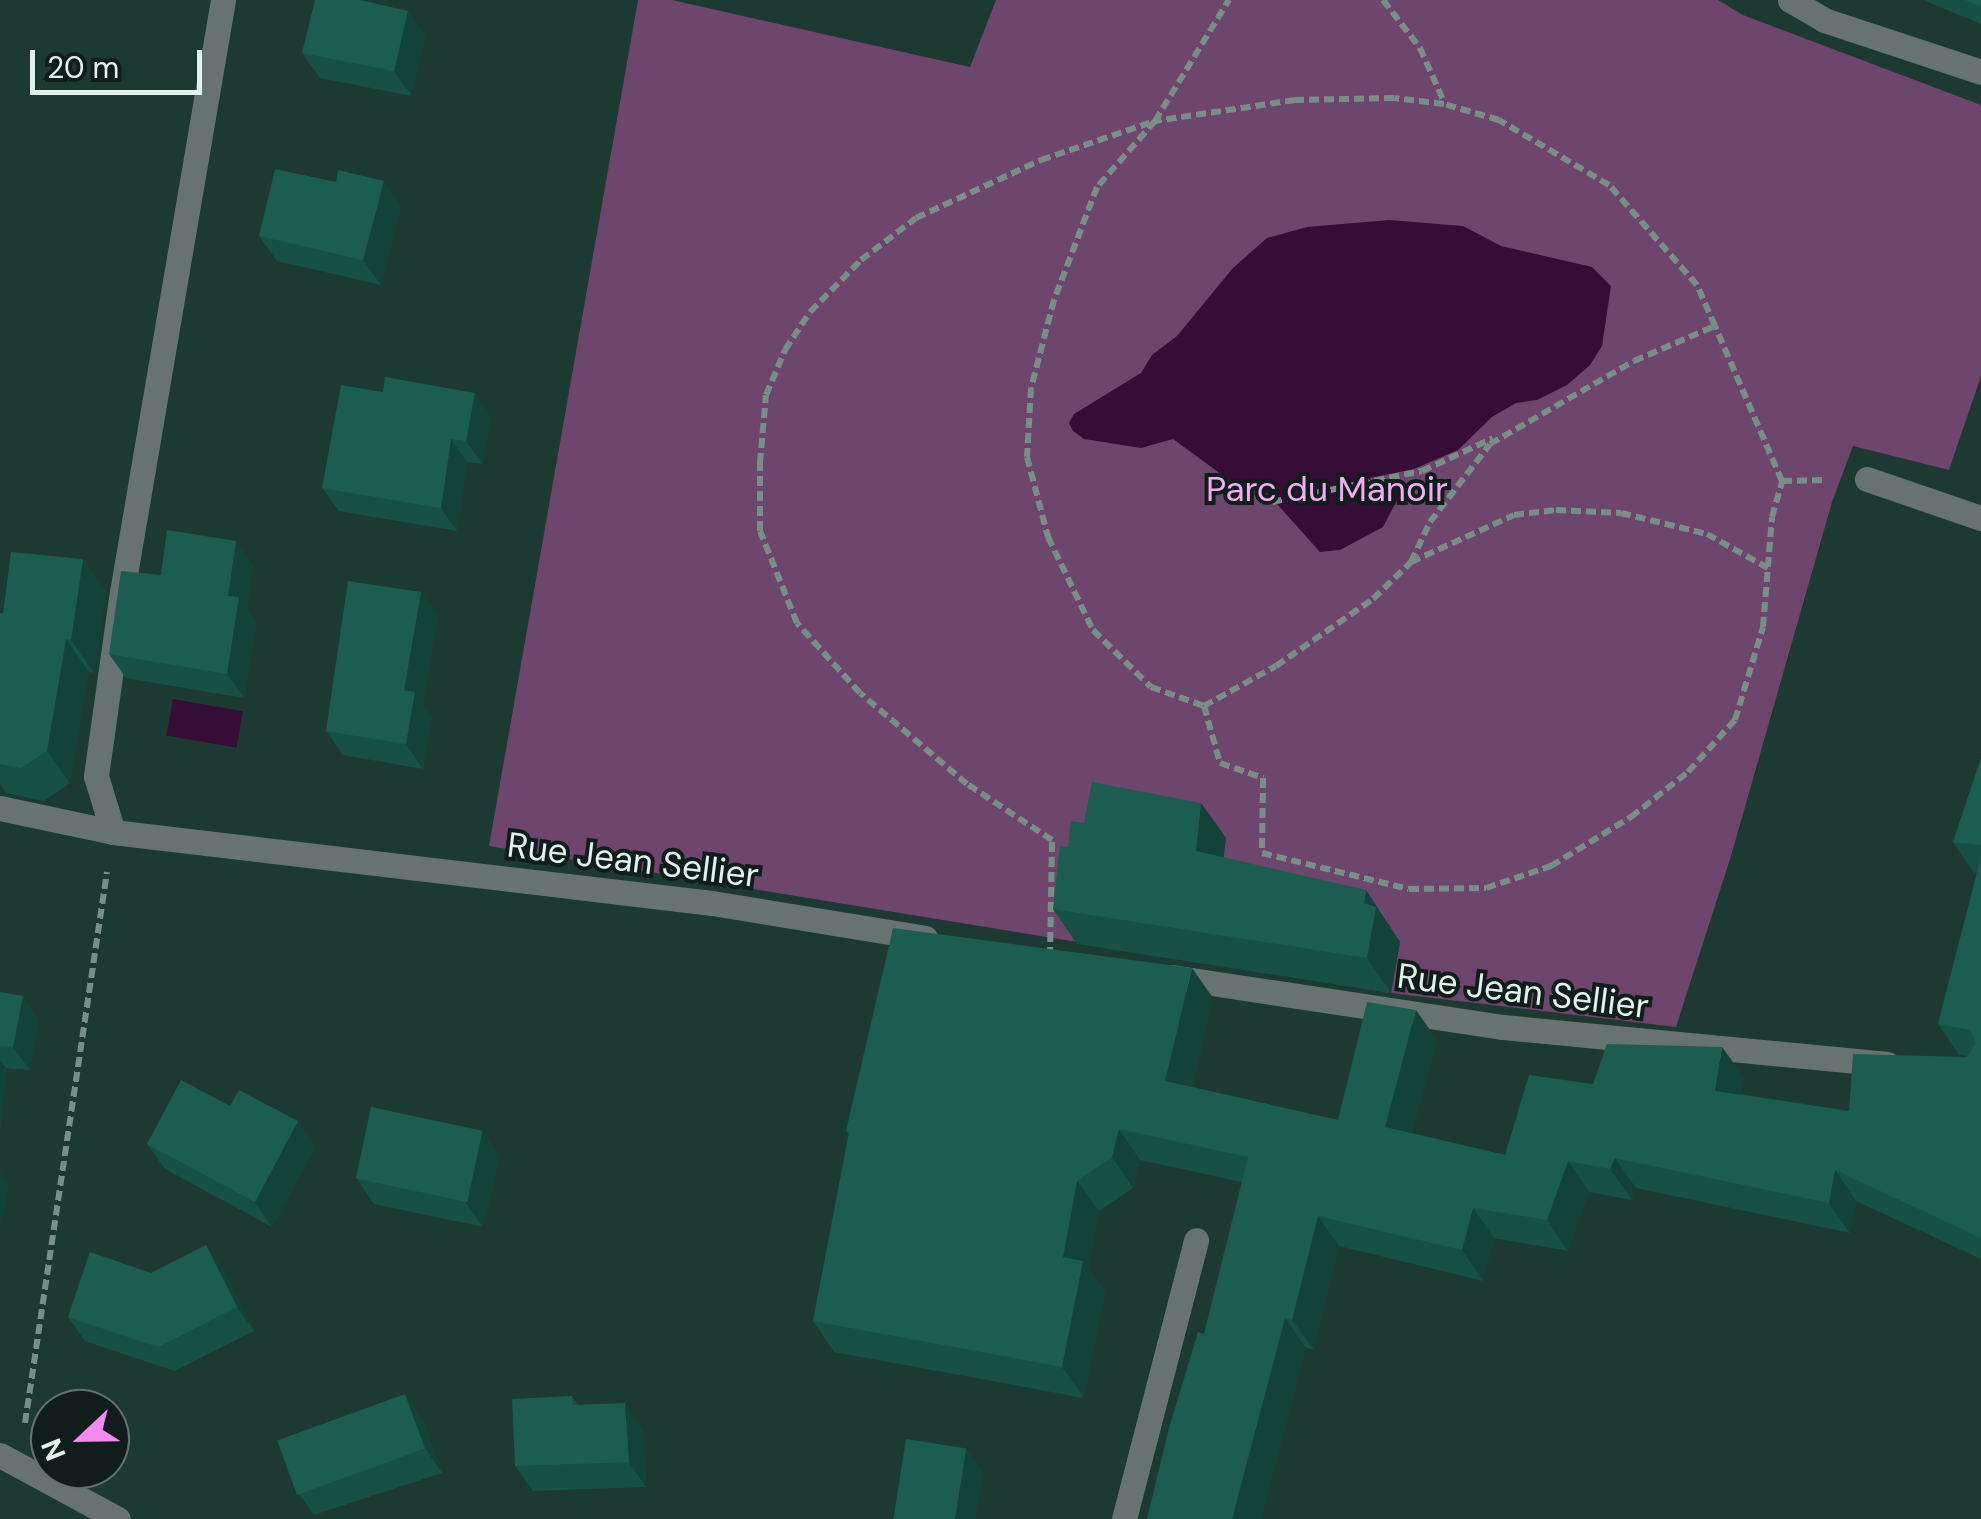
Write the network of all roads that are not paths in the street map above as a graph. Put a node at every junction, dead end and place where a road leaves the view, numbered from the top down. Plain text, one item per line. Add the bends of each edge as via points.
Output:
1 (223, 0) edge
2 (1790, 0) edge
3 (1981, 72) edge
4 (1867, 480) dead end
5 (1981, 518) edge
6 (0, 808) edge
7 (114, 832) junction
8 (947, 942) edge
9 (1146, 973) edge
10 (1904, 1066) edge
11 (1196, 1240) dead end
12 (9, 1459) edge
13 (118, 1519) edge
14 (1124, 1519) edge

1 - 7 street via 96,776
2 - 3 street via 1824,20
4 - 5 street
6 - 7 street, Rue Jean Sellier
7 - 8 street, Rue Jean Sellier via 712,903
9 - 10 street, Rue Jean Sellier via 1503,1027
11 - 14 street
12 - 13 street

